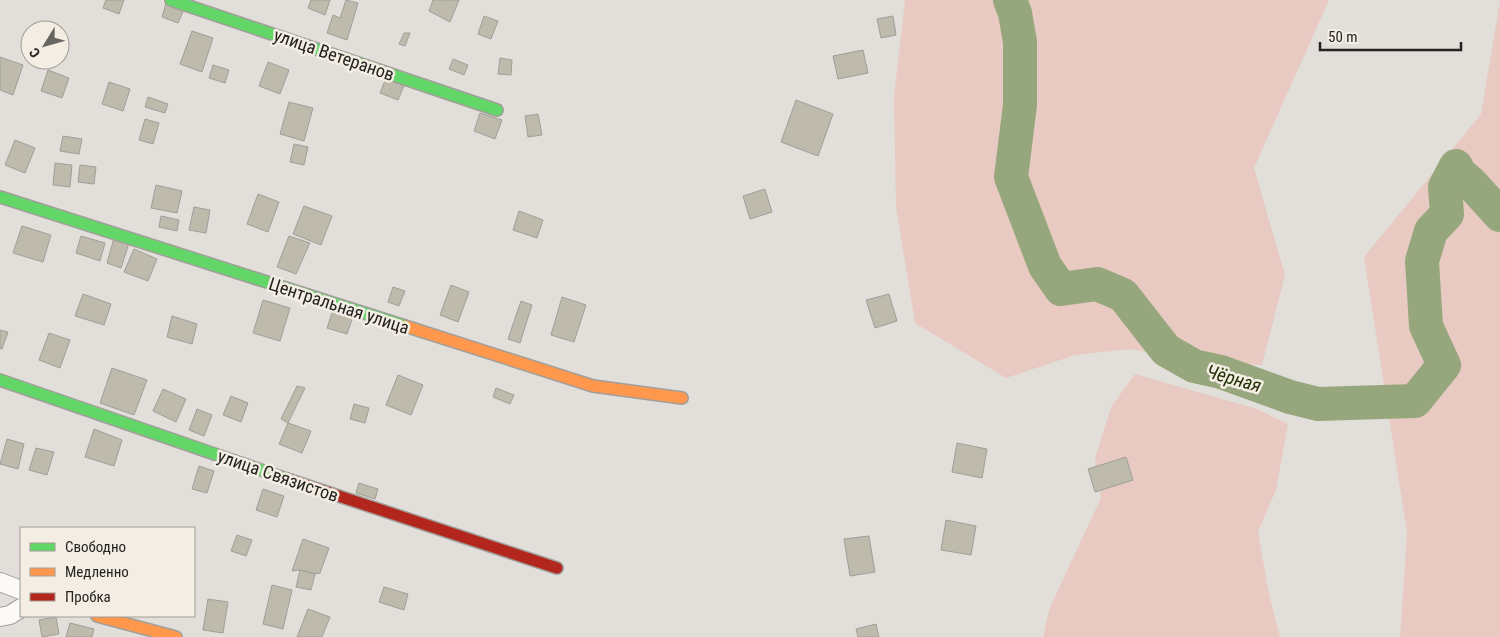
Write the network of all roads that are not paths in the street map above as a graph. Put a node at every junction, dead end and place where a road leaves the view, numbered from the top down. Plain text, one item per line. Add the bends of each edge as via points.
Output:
1 (171, 0) edge
2 (497, 110) dead end
3 (0, 197) edge
4 (0, 380) edge
5 (682, 398) dead end
6 (557, 568) dead end
7 (0, 582) edge
8 (20, 590) edge
9 (20, 609) edge
10 (0, 617) edge
11 (101, 617) edge
12 (176, 637) edge

1 - 2 street, улица Ветеранов
3 - 5 street, Центральная улица via 592,386
4 - 6 street, улица Связистов
7 - 8 street
9 - 10 street
11 - 12 street

